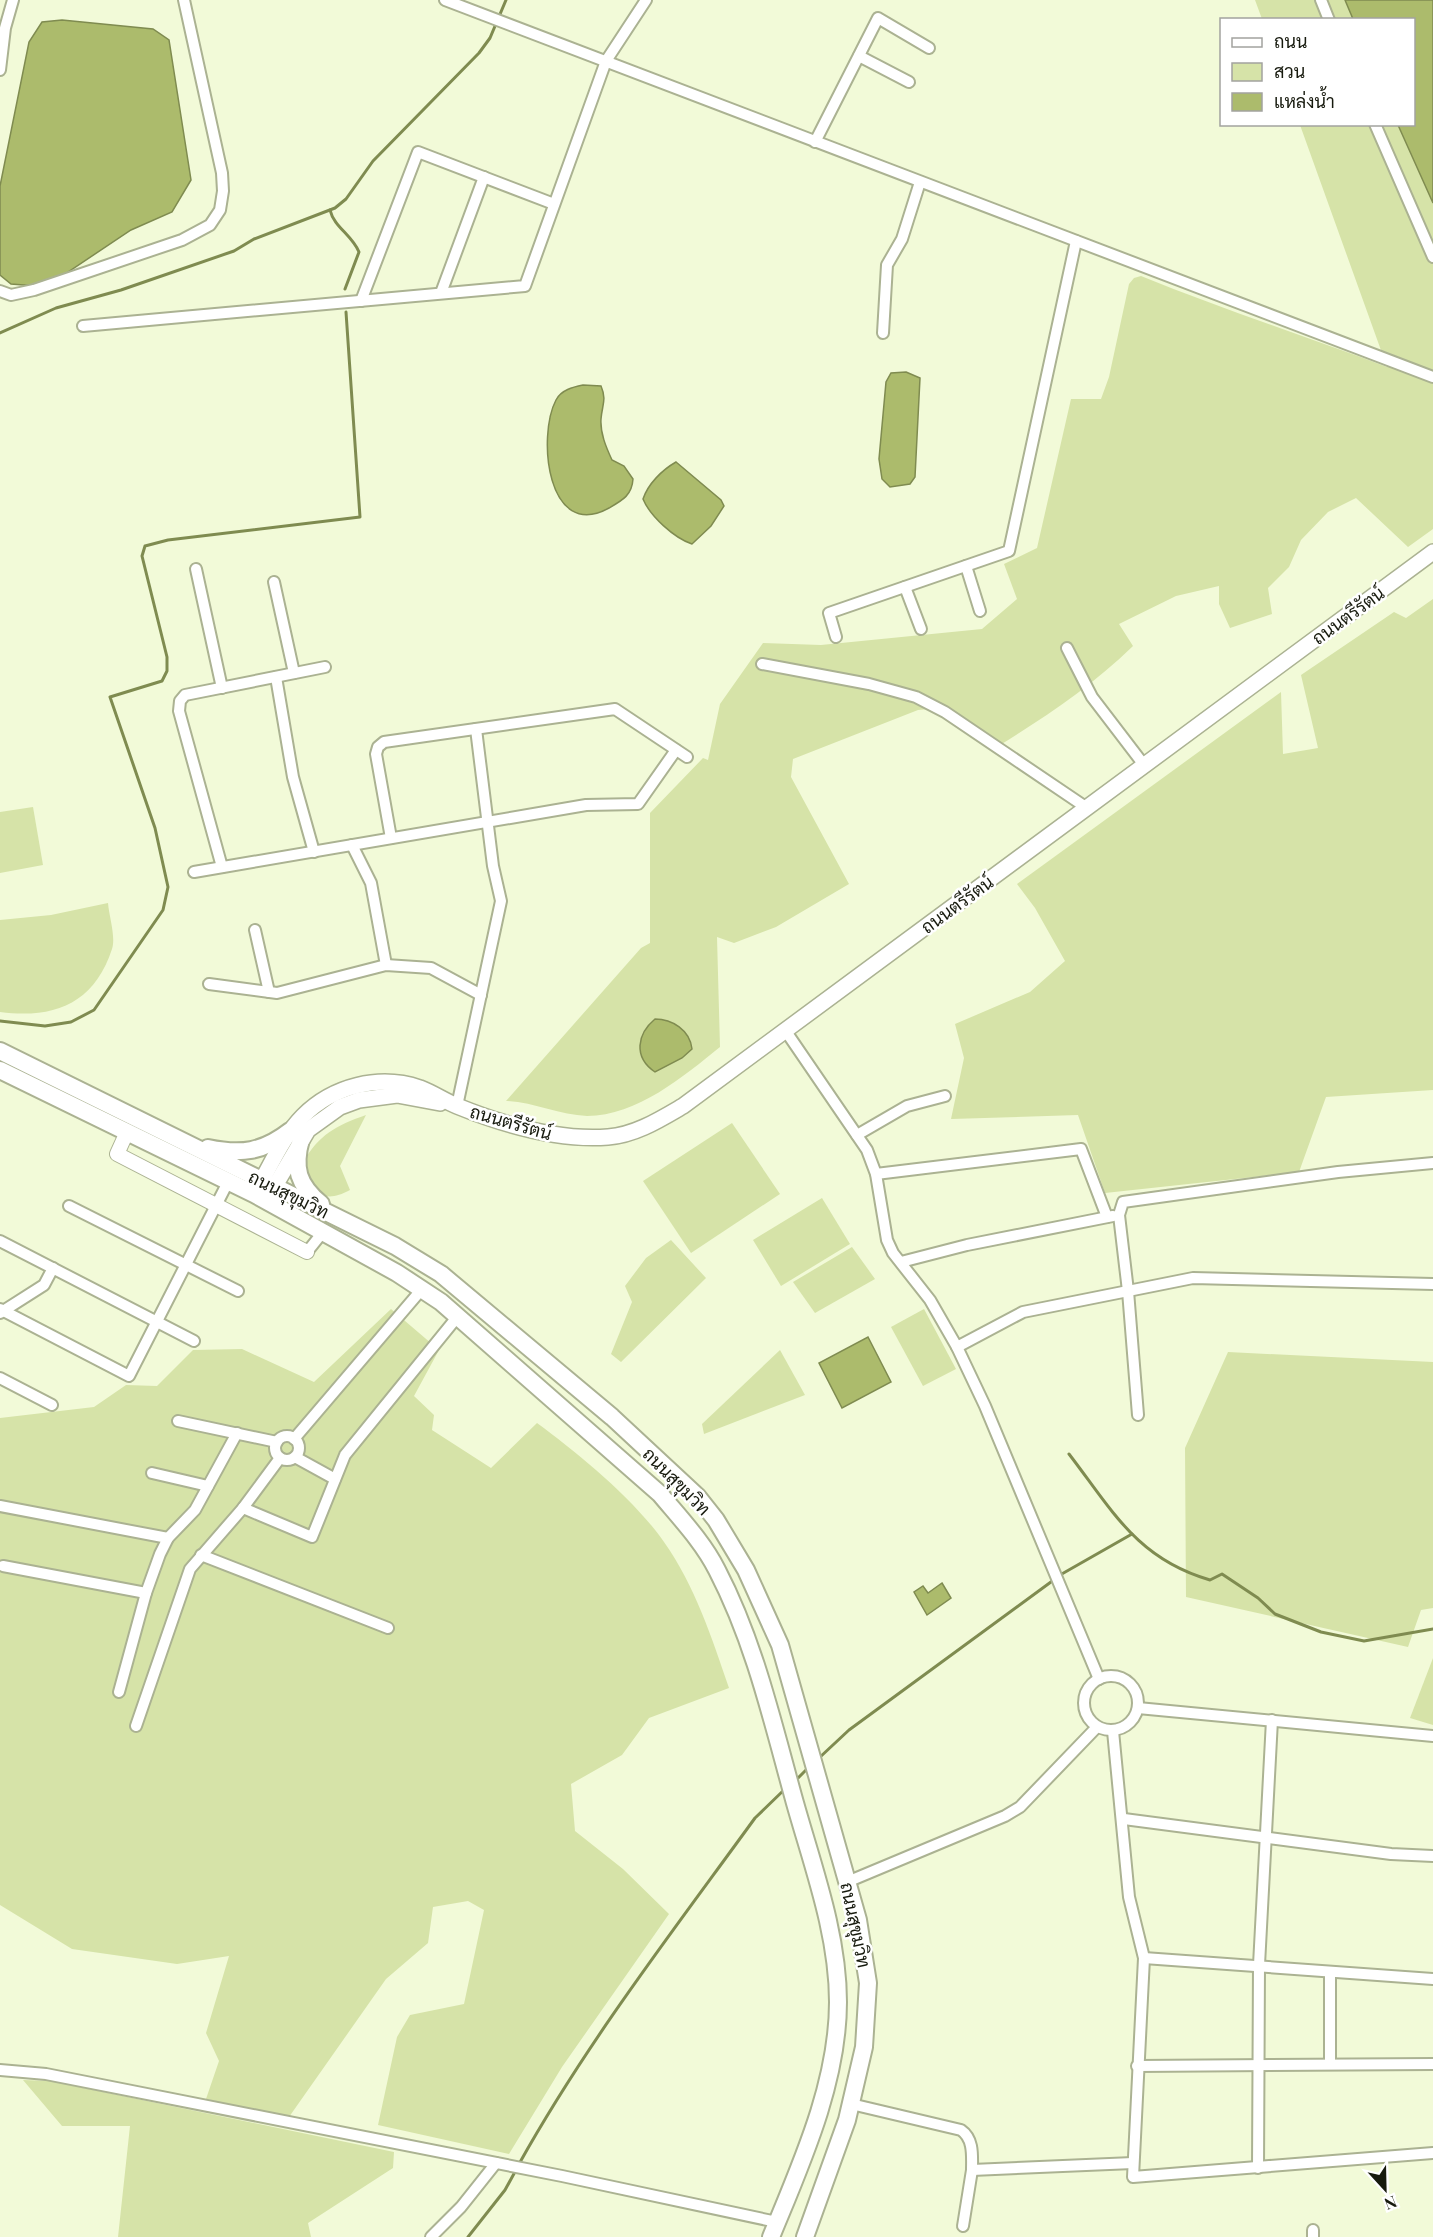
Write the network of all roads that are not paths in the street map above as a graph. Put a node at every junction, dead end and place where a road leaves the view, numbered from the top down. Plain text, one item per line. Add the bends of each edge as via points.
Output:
1 (14, 0) edge
2 (184, 0) edge
3 (445, 0) edge
4 (646, 0) edge
5 (1321, 0) edge
6 (1328, 18) edge
7 (929, 48) dead end
8 (859, 56) junction
9 (606, 61) junction
10 (0, 70) edge
11 (909, 82) dead end
12 (1376, 126) edge
13 (815, 142) junction
14 (484, 177) junction
15 (920, 182) junction
16 (554, 204) junction
17 (1076, 241) junction
18 (1433, 257) edge
19 (0, 291) edge
20 (441, 293) junction
21 (361, 301) junction
22 (83, 326) dead end
23 (882, 333) dead end
24 (1433, 377) edge
25 (1433, 546) edge
26 (1427, 556) edge
27 (966, 566) junction
28 (196, 569) dead end
29 (274, 582) dead end
30 (905, 587) junction
31 (980, 611) dead end
32 (921, 629) dead end
33 (836, 637) dead end
34 (1067, 648) dead end
35 (762, 664) dead end
36 (325, 667) dead end
37 (294, 673) junction
38 (276, 677) junction
39 (222, 688) junction
40 (476, 729) junction
41 (676, 750) junction
42 (687, 758) dead end
43 (1144, 765) junction
44 (1087, 807) junction
45 (488, 821) junction
46 (391, 838) junction
47 (352, 845) junction
48 (314, 852) junction
49 (222, 867) junction
50 (195, 872) dead end
51 (255, 930) dead end
52 (386, 965) junction
53 (208, 984) dead end
54 (269, 992) junction
55 (481, 995) junction
56 (785, 1030) junction
57 (0, 1051) edge
58 (0, 1070) edge
59 (945, 1096) dead end
60 (458, 1106) junction
61 (127, 1132) junction
62 (295, 1135) junction
63 (857, 1135) junction
64 (187, 1144) junction
65 (1433, 1163) edge
66 (876, 1174) junction
67 (228, 1182) junction
68 (264, 1191) junction
69 (69, 1206) dead end
70 (216, 1206) junction
71 (1119, 1215) junction
72 (1107, 1217) junction
73 (338, 1218) junction
74 (323, 1232) junction
75 (0, 1241) edge
76 (307, 1252) joint
77 (901, 1262) junction
78 (185, 1266) junction
79 (52, 1268) junction
80 (1433, 1284) edge
81 (422, 1289) junction
82 (238, 1291) dead end
83 (1128, 1291) junction
84 (1, 1311) edge
85 (458, 1316) junction
86 (157, 1322) junction
87 (194, 1341) dead end
88 (957, 1347) junction
89 (0, 1378) edge
90 (564, 1379) junction
91 (551, 1398) junction
92 (52, 1405) dead end
93 (1138, 1415) dead end
94 (178, 1421) dead end
95 (237, 1433) junction
96 (294, 1439) junction
97 (277, 1442) junction
98 (295, 1457) junction
99 (280, 1458) junction
100 (152, 1473) dead end
101 (335, 1479) junction
102 (208, 1486) junction
103 (0, 1506) edge
104 (243, 1508) junction
105 (168, 1538) junction
106 (201, 1555) junction
107 (3, 1566) dead end
108 (146, 1593) junction
109 (388, 1628) dead end
110 (1099, 1679) junction
111 (118, 1692) dead end
112 (1138, 1708) junction
113 (1272, 1720) junction
114 (136, 1726) dead end
115 (1096, 1727) junction
116 (1113, 1731) junction
117 (1433, 1736) edge
118 (1124, 1819) junction
119 (1267, 1838) junction
120 (1433, 1856) edge
121 (847, 1882) junction
122 (1144, 1958) junction
123 (1259, 1965) junction
124 (1330, 1973) junction
125 (1433, 1978) edge
126 (1330, 2062) junction
127 (1433, 2064) edge
128 (1137, 2066) junction
129 (1257, 2066) junction
130 (0, 2070) edge
131 (851, 2104) junction
132 (1433, 2153) edge
133 (496, 2163) junction
134 (1133, 2163) junction
135 (1258, 2168) junction
136 (972, 2170) junction
137 (963, 2226) dead end
138 (774, 2230) edge
139 (808, 2236) edge
140 (430, 2237) edge

1 - 10 street via 5,28
2 - 19 street via 222,173 220,210 210,225 182,240 34,290 11,295
3 - 9 street
4 - 9 street
5 - 6 street
7 - 8 street via 878,18
8 - 11 street
8 - 13 street
9 - 13 street
9 - 16 street
12 - 18 street
13 - 15 street
14 - 16 street
14 - 20 street
14 - 21 street via 418,152
15 - 17 street
15 - 23 street via 902,239 887,265
16 - 20 street via 525,286
17 - 24 street
17 - 27 street via 1009,551
20 - 21 street
21 - 22 street
25 - 26 main road, ถนนตรีรัตน์
26 - 43 main road, ถนนตรีรัตน์
27 - 30 street
27 - 31 street
28 - 39 street
29 - 37 street
30 - 32 street
30 - 33 street via 829,612
34 - 43 street via 1092,697
35 - 44 street via 869,684 916,698 945,712
36 - 37 street
37 - 38 street
38 - 39 street
38 - 48 street via 293,777
39 - 49 street via 185,695 179,711
40 - 41 street via 615,709
40 - 45 street
40 - 46 street via 384,742 378,747
41 - 42 street
41 - 45 street via 638,804 586,805
43 - 44 main road, ถนนตรีรัตน์
44 - 56 main road, ถนนตรีรัตน์
45 - 46 street
45 - 55 street via 501,902
46 - 47 street
47 - 48 street
47 - 52 street via 371,883
48 - 49 street
49 - 50 street
51 - 54 street
52 - 54 street
52 - 55 street via 431,968
53 - 54 street
55 - 60 street
56 - 60 main road, ถนนตรีรัตน์ via 683,1106 643,1128 608,1137 555,1136
56 - 63 street
57 - 64 highway, ถนนสุขุมวิท
58 - 61 highway, ถนนสุขุมวิท
59 - 63 street via 907,1106
60 - 62 main road, ถนนตรีรัตน์ via 397,1095 359,1100 323,1116
61 - 67 highway, ถนนสุขุมวิท
61 - 70 street via 117,1154
62 - 64 highway via 242,1153
62 - 68 main road, ถนนตรีรัตน์
62 - 73 highway via 297,1176 307,1192
63 - 66 street
64 - 68 highway, ถนนสุขุมวิท
65 - 71 street via 1131,1199 1121,1205
66 - 72 street via 1080,1149
66 - 77 street via 887,1240
67 - 68 highway, ถนนสุขุมวิท
67 - 70 street
68 - 73 highway, ถนนสุขุมวิท
68 - 74 highway, ถนนสุขุมวิท
69 - 78 street
70 - 76 street
70 - 78 street
71 - 72 street
71 - 83 street
72 - 77 street
73 - 90 highway, ถนนสุขุมวิท via 441,1274
74 - 76 street
74 - 81 highway, ถนนสุขุมวิท
75 - 79 street
77 - 88 street via 930,1300
78 - 82 street
78 - 86 street
79 - 84 street via 44,1285
79 - 86 street
80 - 83 street via 1193,1278
81 - 85 highway, ถนนสุขุมวิท
81 - 96 street
83 - 88 street via 1023,1312
83 - 93 street
84 - 86 street via 129,1376
85 - 91 highway, ถนนสุขุมวิท
85 - 101 street via 345,1455
86 - 87 street
88 - 110 street
89 - 92 street
90 - 91 highway
90 - 121 highway, ถนนสุขุมวิท via 673,1472 716,1520 746,1570 780,1645
91 - 138 highway, ถนนสุขุมวิท via 660,1494 716,1568 755,1663 822,1898 838,2002 833,2053 820,2108
94 - 95 street
95 - 97 street
95 - 102 street
96 - 97 street via 283,1437
96 - 98 street via 299,1446
97 - 99 street via 275,1449
98 - 99 street
98 - 101 street
99 - 104 street
100 - 102 street
101 - 104 street via 312,1537
102 - 105 street via 195,1510
103 - 105 street
104 - 106 street
105 - 108 street
106 - 109 street
106 - 114 street via 184,1583
107 - 108 street
108 - 111 street
110 - 112 street via 1109,1676 1126,1681 1134,1688
110 - 115 street via 1083,1700
112 - 113 street
112 - 116 street via 1128,1725
113 - 117 street
113 - 119 street
115 - 116 street
115 - 121 street via 1020,1807
116 - 118 street
118 - 119 street
118 - 122 street via 1129,1897
119 - 120 street
119 - 123 street
121 - 131 highway, ถนนสุขุมวิท via 858,1920 868,1983 864,2047
122 - 123 street
122 - 128 street
123 - 124 street
123 - 129 street
124 - 125 street
124 - 126 street
126 - 127 street
126 - 129 street
128 - 129 street
128 - 134 street
129 - 135 street
130 - 133 street via 46,2074
131 - 136 street via 961,2130 967,2134 971,2148
131 - 139 highway, ถนนสุขุมวิท
132 - 135 street
133 - 138 street
133 - 140 street via 461,2207
134 - 135 street via 1132,2177
134 - 136 street
136 - 137 street

